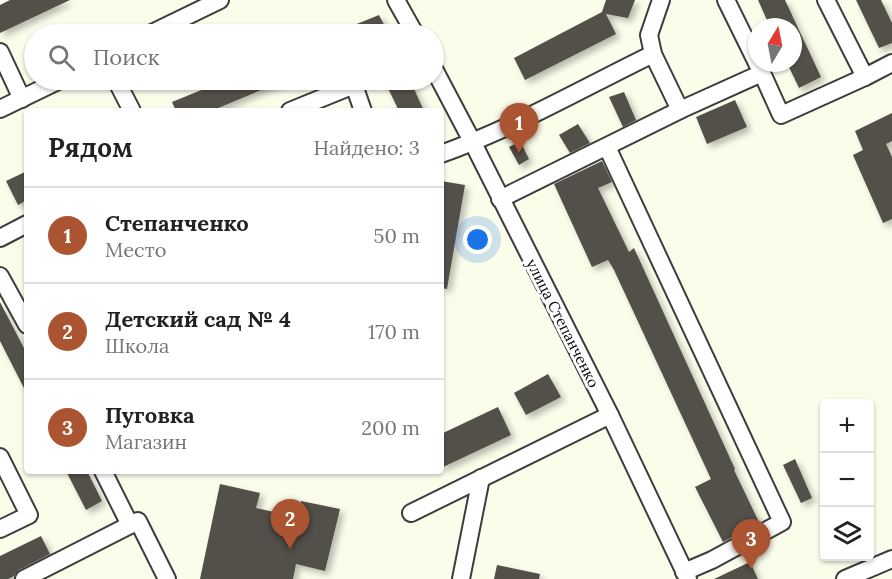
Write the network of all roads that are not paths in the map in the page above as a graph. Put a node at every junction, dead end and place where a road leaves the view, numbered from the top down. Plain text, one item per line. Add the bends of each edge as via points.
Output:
1 (220, 0) edge
2 (396, 0) edge
3 (662, 0) edge
4 (726, 0) edge
5 (826, 0) edge
6 (171, 24) edge
7 (409, 24) edge
8 (748, 44) edge
9 (0, 52) edge
10 (653, 54) junction
11 (892, 63) edge
12 (748, 72) edge
13 (762, 72) edge
14 (865, 77) junction
15 (444, 88) edge
16 (40, 90) edge
17 (121, 90) edge
18 (342, 90) edge
19 (356, 90) edge
20 (22, 99) junction
21 (130, 108) edge
22 (297, 108) edge
23 (362, 108) edge
24 (0, 110) edge
25 (680, 110) junction
26 (473, 143) junction
27 (607, 147) junction
28 (444, 153) edge
29 (500, 199) junction
30 (24, 225) edge
31 (0, 237) edge
32 (0, 276) edge
33 (24, 320) edge
34 (610, 415) junction
35 (0, 457) edge
36 (104, 474) edge
37 (481, 478) junction
38 (411, 513) dead end
39 (130, 525) junction
40 (0, 529) edge
41 (892, 559) edge
42 (686, 575) edge
43 (24, 579) edge
44 (167, 579) edge
45 (461, 579) edge
46 (845, 579) edge

1 - 6 street
2 - 7 street
3 - 10 street via 650,35
4 - 8 street
5 - 14 street
9 - 20 street
10 - 25 street
10 - 26 street
11 - 14 street
12 - 25 street
13 - 14 street via 782,115
15 - 26 street, улица Степанченко
16 - 20 street
17 - 21 street
18 - 22 street
19 - 23 street
20 - 24 street
25 - 27 street
26 - 28 street
26 - 29 street, улица Степанченко
27 - 29 street
27 - 42 street via 782,522
29 - 34 street, улица Степанченко
30 - 31 street
32 - 33 street
34 - 37 street
34 - 42 street, улица Степанченко
35 - 40 street via 29,514
36 - 39 street
37 - 38 street
37 - 45 street
39 - 43 street
39 - 44 street via 138,521
41 - 46 street

